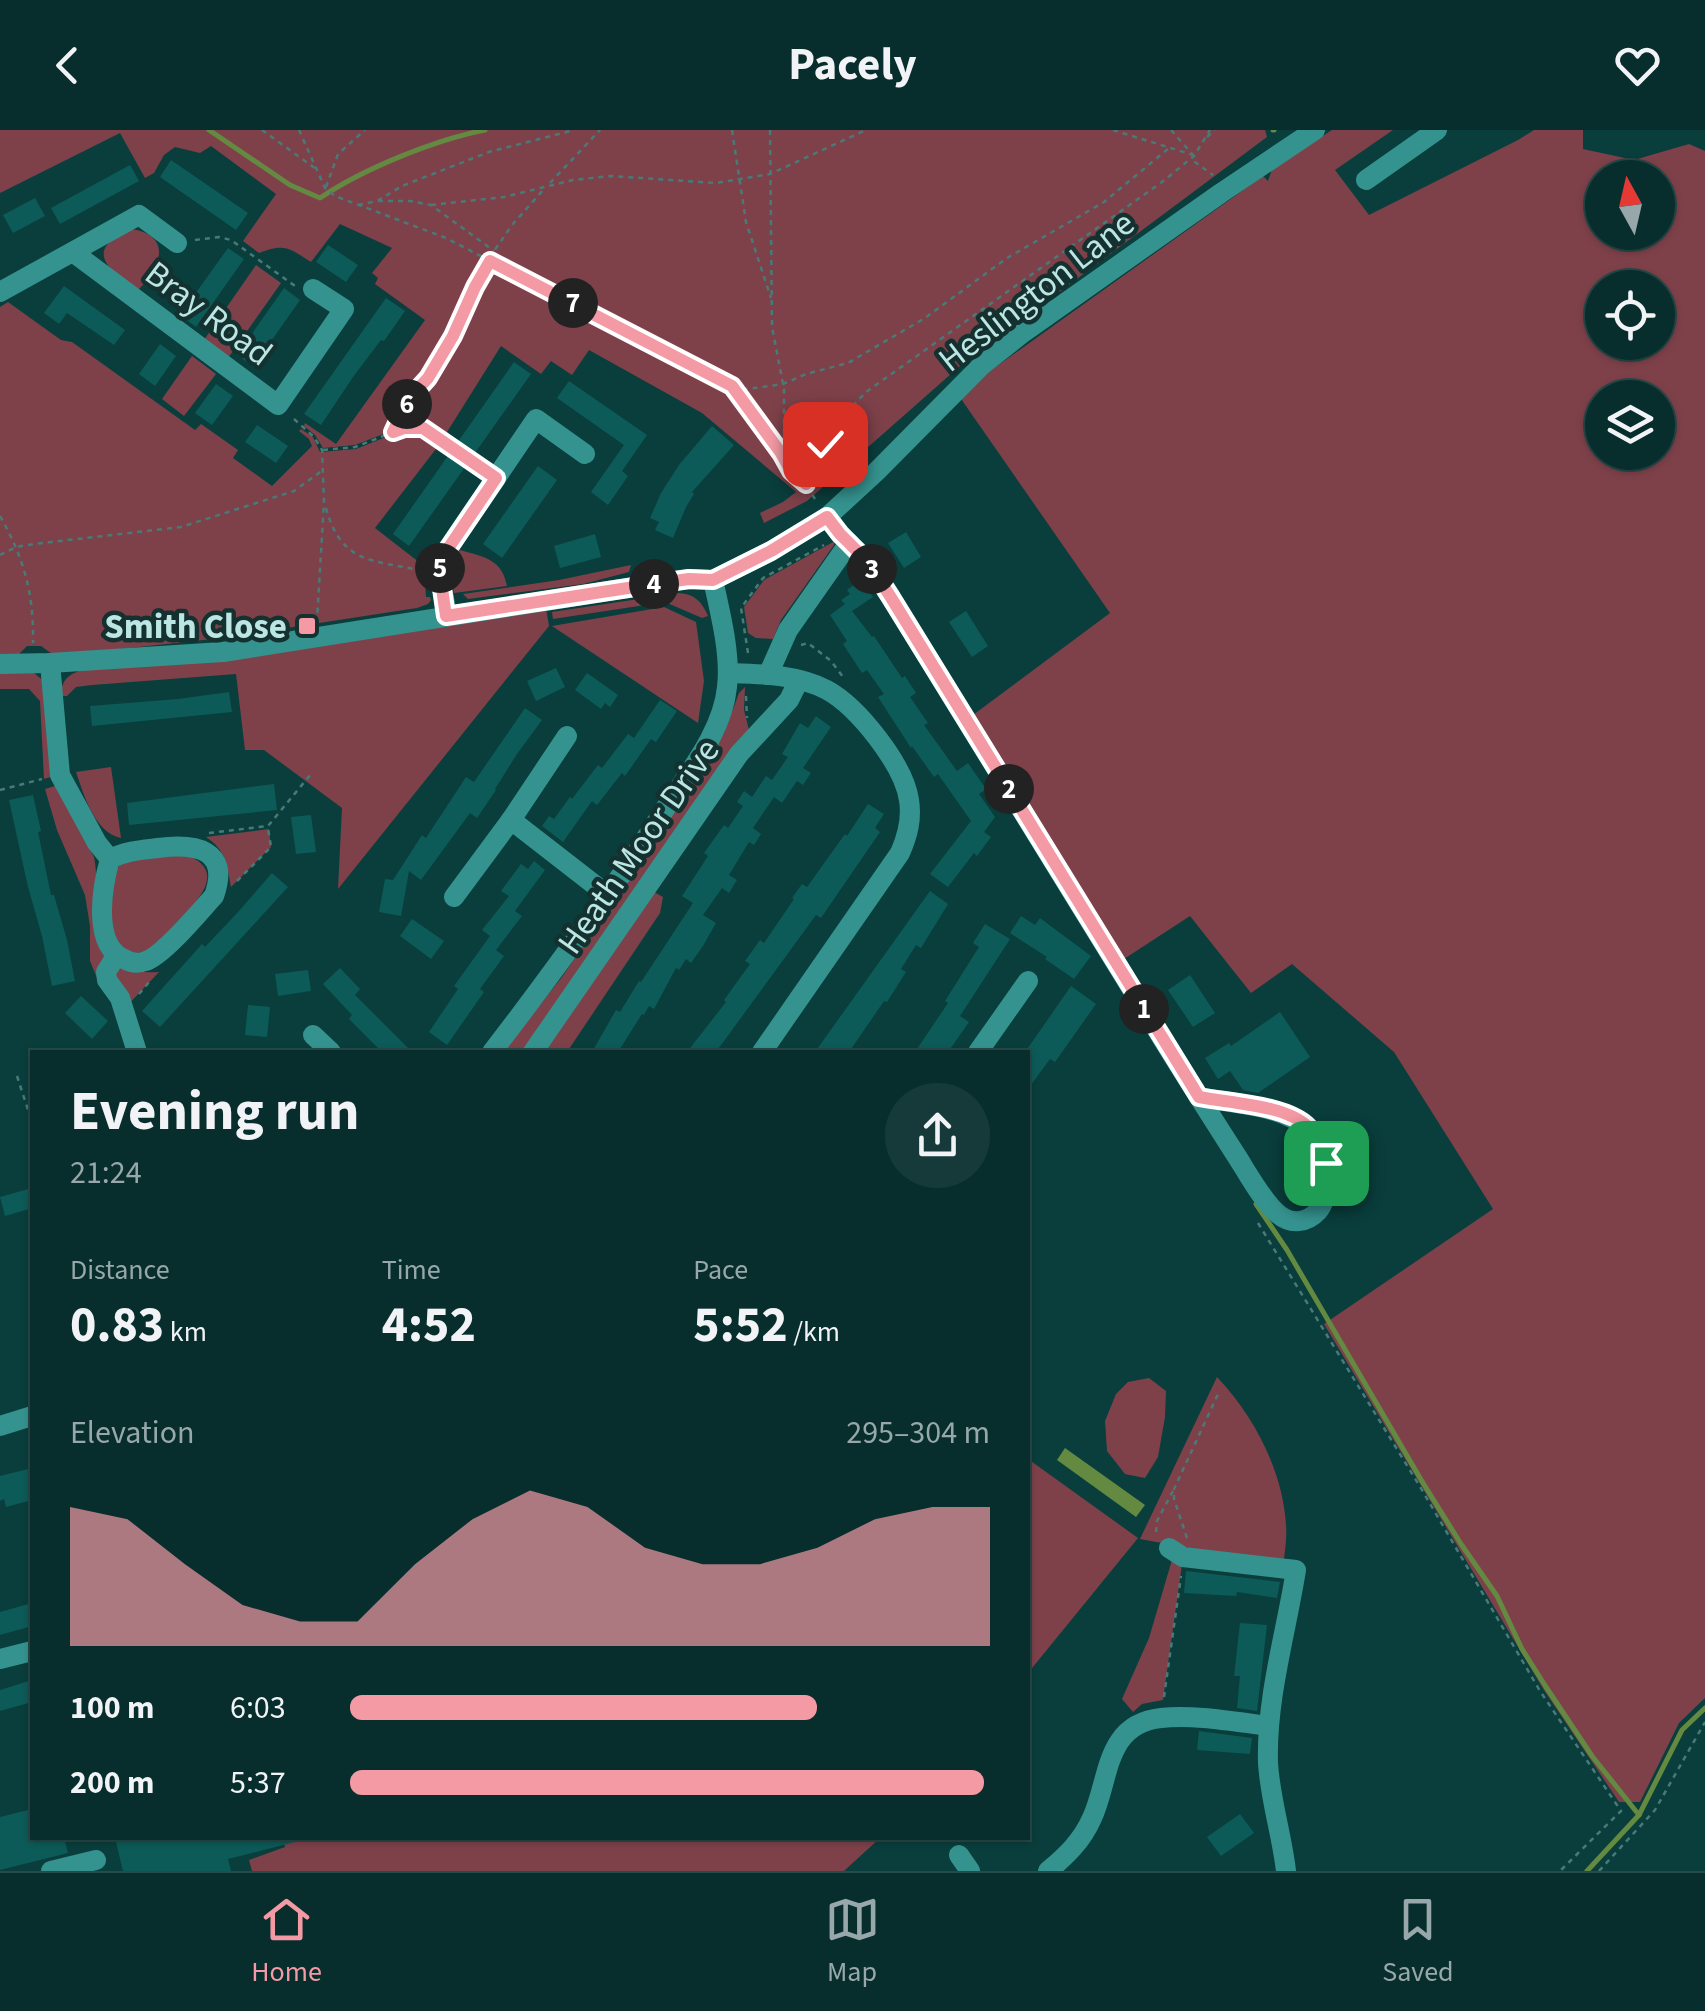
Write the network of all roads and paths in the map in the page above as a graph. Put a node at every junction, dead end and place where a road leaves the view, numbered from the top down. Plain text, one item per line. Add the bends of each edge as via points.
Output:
1 (262, 130) edge
2 (299, 130) edge
3 (365, 130) edge
4 (574, 130) edge
5 (600, 130) edge
6 (732, 130) edge
7 (770, 130) edge
8 (866, 130) edge
9 (1113, 130) edge
10 (1171, 130) edge
11 (1210, 130) edge
12 (1315, 130) edge
13 (1437, 130) edge
14 (1168, 148) junction
15 (1194, 156) junction
16 (317, 170) junction
17 (770, 174) junction
18 (739, 178) junction
19 (1366, 180) dead end
20 (547, 186) junction
21 (326, 189) junction
22 (1221, 193) junction
23 (377, 201) junction
24 (356, 205) junction
25 (431, 205) junction
26 (177, 243) joint
27 (494, 251) junction
28 (74, 253) junction
29 (490, 261) junction
30 (314, 288) joint
31 (0, 292) edge
32 (772, 301) junction
33 (783, 384) junction
34 (732, 386) junction
35 (278, 405) junction
36 (393, 432) junction
37 (322, 450) junction
38 (781, 453) junction
39 (586, 454) dead end
40 (323, 470) junction
41 (496, 478) junction
42 (324, 502) junction
43 (0, 516) edge
44 (827, 517) junction
45 (844, 539) junction
46 (16, 547) junction
47 (0, 555) edge
48 (440, 575) junction
49 (713, 580) junction
50 (742, 615) dead end
51 (446, 616) junction
52 (318, 637) junction
53 (33, 643) dead end
54 (50, 663) junction
55 (0, 664) edge
56 (728, 673) junction
57 (768, 674) junction
58 (799, 680) junction
59 (567, 736) dead end
60 (311, 774) dead end
61 (60, 775) junction
62 (0, 790) edge
63 (511, 820) junction
64 (268, 826) junction
65 (196, 846) junction
66 (110, 859) junction
67 (214, 896) junction
68 (609, 896) junction
69 (454, 898) dead end
70 (157, 954) junction
71 (116, 956) junction
72 (1028, 982) dead end
73 (124, 1009) junction
74 (314, 1035) dead end
75 (136, 1050) edge
76 (329, 1050) edge
77 (494, 1050) edge
78 (534, 1050) edge
79 (763, 1050) edge
80 (979, 1050) edge
81 (17, 1076) dead end
82 (1199, 1097) junction
83 (30, 1116) edge
84 (1258, 1223) dead end
85 (30, 1417) edge
86 (0, 1426) edge
87 (1174, 1489) dead end
88 (1169, 1548) joint
89 (30, 1652) edge
90 (0, 1659) edge
91 (1705, 1722) edge
92 (1269, 1726) junction
93 (96, 1860) dead end
94 (51, 1871) edge
95 (1048, 1871) edge
96 (1286, 1871) edge
97 (1560, 1871) edge
98 (1600, 1871) edge

1 - 16 path
2 - 16 path
3 - 21 path via 338,154
4 - 23 path via 446,166
5 - 20 path
6 - 18 path
7 - 17 path
8 - 17 path
9 - 14 path
10 - 15 path
11 - 15 path
12 - 22 street, Heslington Lane
13 - 19 street
14 - 15 path
14 - 33 path via 1104,202 1006,258 893,338 848,363
15 - 22 path
15 - 38 path via 866,392 803,469 806,484
16 - 21 path
17 - 18 path
17 - 32 path
18 - 20 path via 716,183 611,176
18 - 32 path
20 - 25 path
20 - 27 path
21 - 24 path
22 - 44 street, Heslington Lane via 981,366
23 - 24 path
23 - 25 path
24 - 29 path
25 - 27 path
26 - 28 street, Bray Road via 139,215
26 - 30 path via 231,240 295,286 302,276
27 - 29 path
28 - 31 street, Bray Road
28 - 35 street, Bray Road
29 - 34 path
29 - 36 path
30 - 35 street, Bray Road via 344,309
32 - 33 path
33 - 34 path
33 - 38 path
34 - 38 path
35 - 37 path
36 - 37 path via 355,447
36 - 41 path via 423,428
37 - 40 path
39 - 41 street via 536,419
40 - 42 path
40 - 46 path via 294,491 181,527
41 - 48 street via 441,559
42 - 48 path via 339,541 351,552
42 - 52 path
43 - 46 path
44 - 45 street
44 - 49 street, Heslington Lane
45 - 50 path via 762,578
45 - 57 street
45 - 82 street via 890,596
46 - 47 path
46 - 53 path via 28,582
48 - 51 street
49 - 51 street
49 - 56 street
51 - 52 street
52 - 54 street via 224,652
54 - 55 street
54 - 61 street
56 - 57 street
56 - 68 street via 709,740
57 - 58 street
58 - 78 street, Heath Moor Drive via 739,754
58 - 79 street via 828,691 858,716 894,763 910,819 891,868
59 - 63 street
60 - 64 path
61 - 62 path
61 - 66 street
63 - 68 street
63 - 69 street
64 - 65 path via 200,834
64 - 67 path via 271,847
65 - 66 street
65 - 67 street via 218,868
66 - 71 street via 102,926
67 - 70 street
68 - 77 street
70 - 71 street via 131,963
70 - 73 path via 158,972
71 - 73 street via 106,972
72 - 80 street
73 - 75 street
74 - 76 street
81 - 83 path
82 - 82 street via 1276,1213 1298,1222 1312,1218 1322,1207 1326,1163 1305,1124 1282,1112
84 - 97 path via 1540,1691 1621,1811
85 - 86 street
87 - 88 path via 1156,1521 1158,1538
88 - 92 street via 1183,1556 1296,1570
89 - 90 street
91 - 98 path via 1656,1810
92 - 95 street via 1187,1718 1142,1722 1110,1758 1084,1834
92 - 96 street via 1270,1780
93 - 94 street

